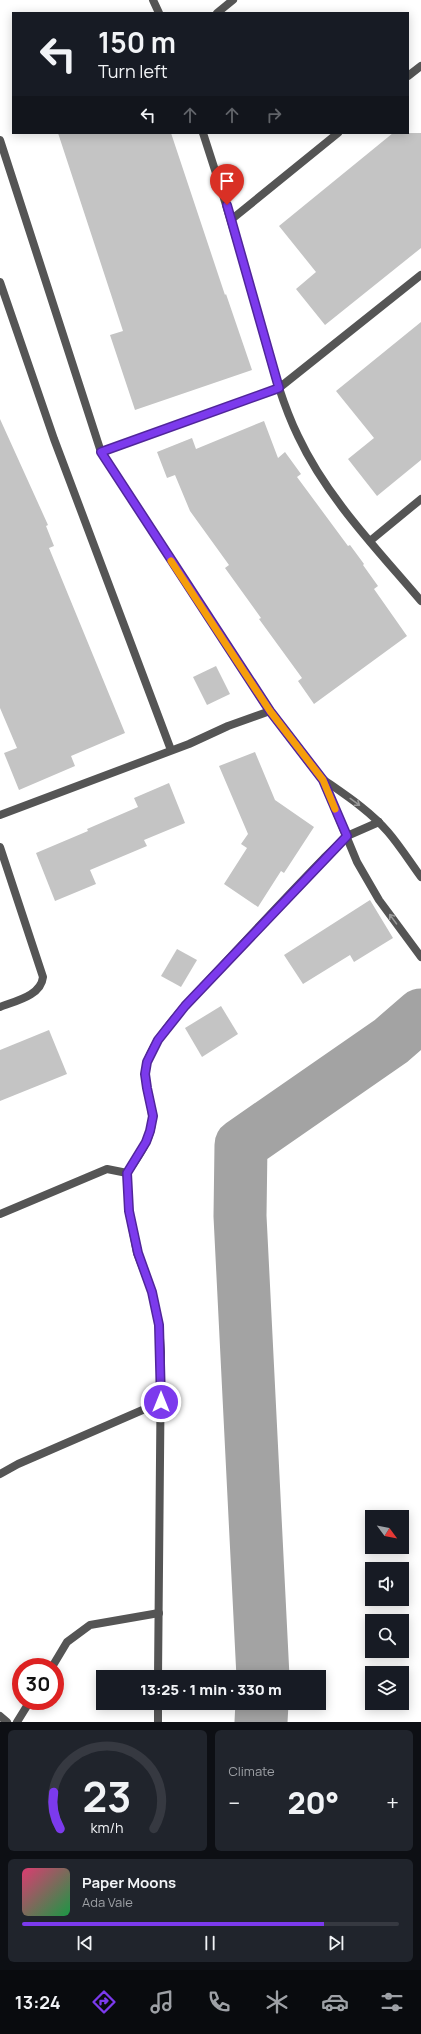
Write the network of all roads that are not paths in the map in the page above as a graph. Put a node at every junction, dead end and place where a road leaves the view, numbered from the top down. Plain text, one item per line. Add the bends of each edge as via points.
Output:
1 (153, 0) edge
2 (233, 0) edge
3 (159, 12) edge
4 (218, 12) edge
5 (421, 66) edge
6 (409, 75) edge
7 (203, 134) edge
8 (337, 134) edge
9 (0, 140) edge
10 (232, 220) junction
11 (421, 275) edge
12 (0, 282) edge
13 (279, 388) junction
14 (101, 452) junction
15 (421, 499) edge
16 (370, 541) junction
17 (421, 601) edge
18 (270, 711) junction
19 (171, 750) junction
20 (323, 780) junction
21 (0, 815) edge
22 (379, 822) junction
23 (347, 836) junction
24 (0, 847) edge
25 (421, 877) edge
26 (418, 954) edge
27 (0, 1007) edge
28 (127, 1173) junction
29 (0, 1214) edge
30 (161, 1402) junction
31 (0, 1474) edge
32 (159, 1613) junction
33 (57, 1658) edge
34 (158, 1670) edge
35 (24, 1710) edge
36 (158, 1710) edge
37 (0, 1716) edge
38 (7, 1722) edge
39 (17, 1722) edge
40 (158, 1722) edge

1 - 3 street
2 - 4 street
5 - 6 street
7 - 10 street
8 - 10 street
9 - 14 street
10 - 13 street
11 - 13 street
12 - 19 street via 54,439
13 - 14 street
13 - 16 street via 298,436 326,486
14 - 18 street
15 - 16 street
16 - 17 street
18 - 19 street
18 - 20 street
19 - 21 street
20 -> 22 street
20 - 23 street
22 - 23 street
22 - 25 street
26 -> 23 street via 379,900 357,862
23 - 28 street via 220,968 158,1040 147,1062 145,1074 153,1116 146,1142
24 - 27 street via 43,977 42,984 32,994
28 - 29 street via 108,1169
28 - 30 street via 129,1211 159,1325
30 - 31 street
30 - 32 street
32 - 33 street via 90,1626 67,1642
32 - 34 street
35 - 39 street
36 - 40 street
37 - 38 street

